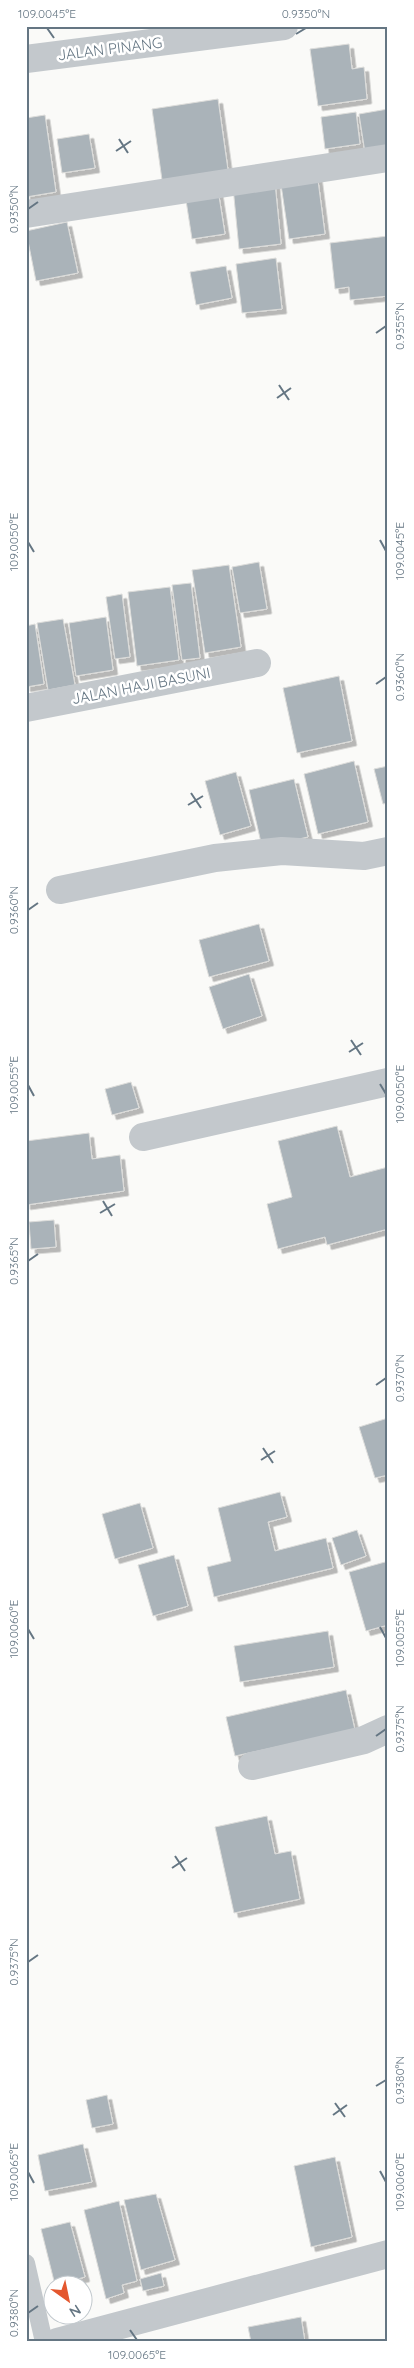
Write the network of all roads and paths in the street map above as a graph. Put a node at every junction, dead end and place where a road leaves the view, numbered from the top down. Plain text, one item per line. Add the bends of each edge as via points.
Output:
1 (284, 26) edge
2 (26, 60) edge
3 (388, 158) edge
4 (26, 214) edge
5 (257, 663) dead end
6 (26, 708) edge
7 (388, 851) edge
8 (60, 890) dead end
9 (388, 1082) edge
10 (143, 1138) dead end
11 (388, 1729) edge
12 (252, 1766) dead end
13 (388, 2254) edge
14 (26, 2263) edge
15 (44, 2342) edge
16 (57, 2342) edge

1 - 2 street, JALAN PINANG
3 - 4 street
5 - 6 street, JALAN HAJI BASUNI
7 - 8 street via 364,856 282,851 215,858
9 - 10 street
11 - 12 street via 364,1740
13 - 16 street
14 - 15 lane

